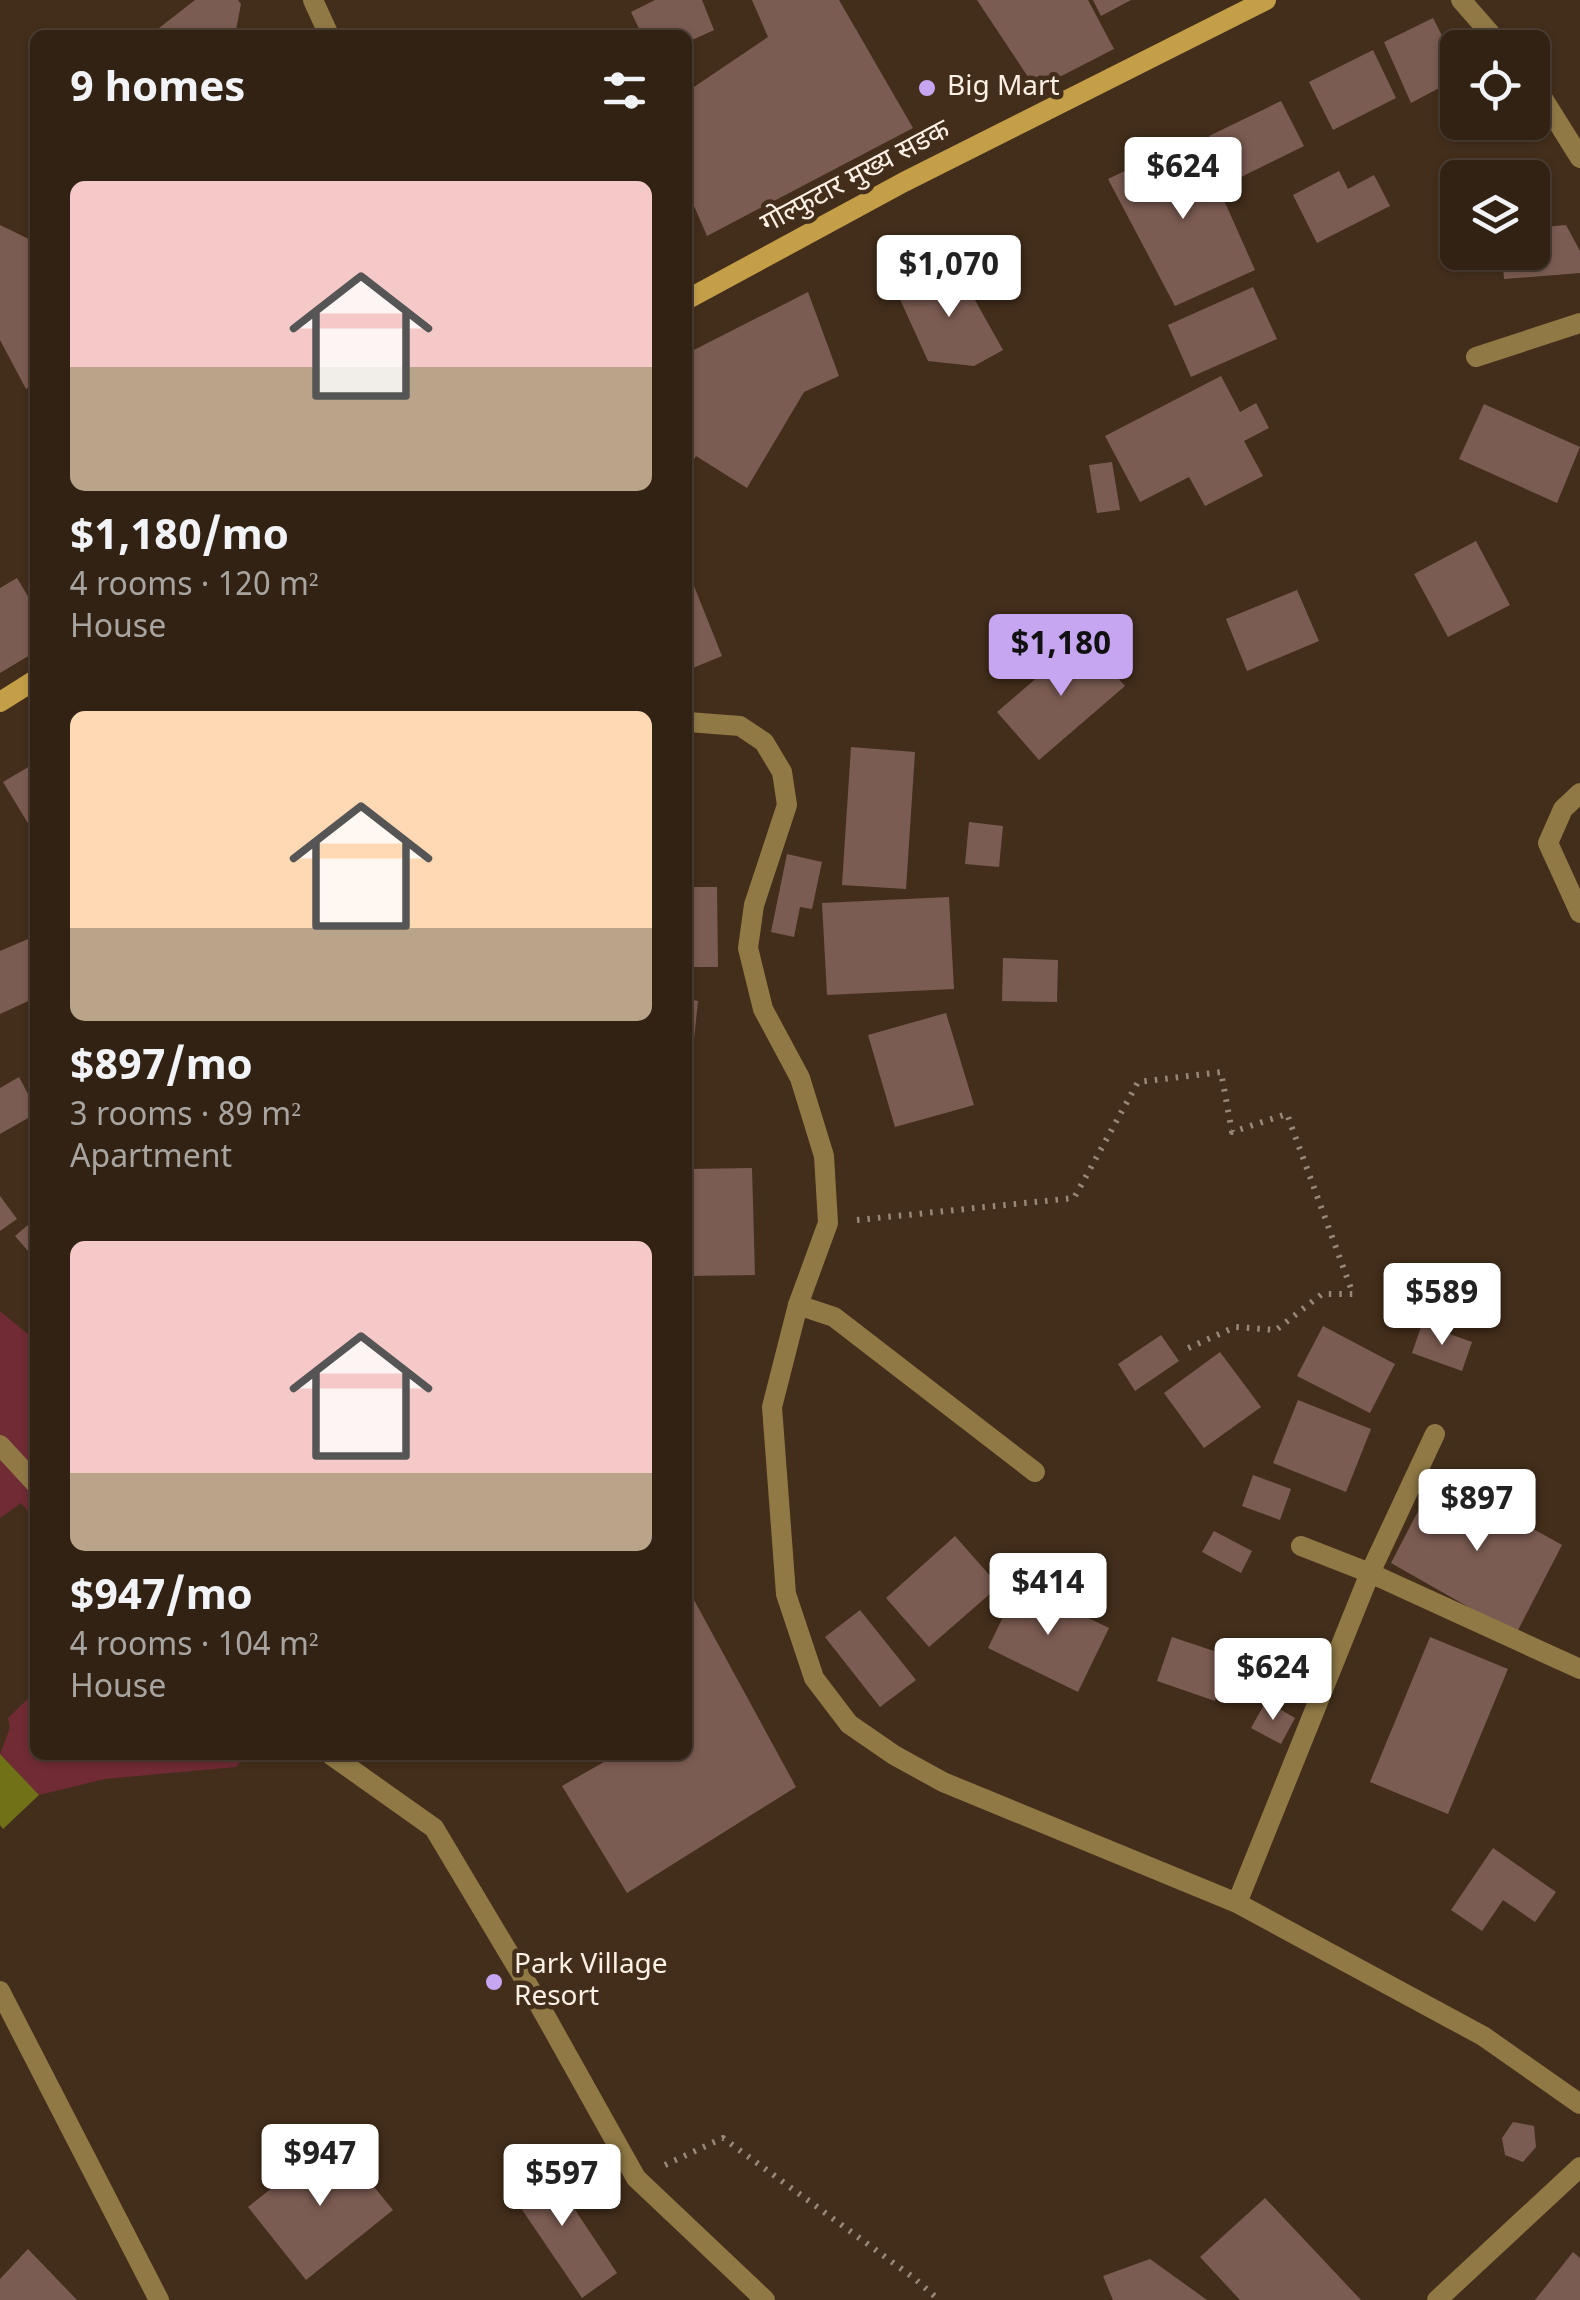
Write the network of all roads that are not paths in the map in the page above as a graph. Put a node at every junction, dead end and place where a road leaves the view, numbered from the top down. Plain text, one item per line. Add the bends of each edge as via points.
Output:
1 (313, 0) edge
2 (1266, 0) edge
3 (1461, 0) edge
4 (328, 30) edge
5 (1487, 30) edge
6 (1550, 110) edge
7 (1580, 158) edge
8 (692, 297) edge
9 (1580, 323) edge
10 (1476, 357) dead end
11 (30, 683) edge
12 (0, 702) edge
13 (692, 722) edge
14 (1580, 794) edge
15 (1580, 913) edge
16 (798, 1305) junction
17 (1435, 1434) dead end
18 (0, 1445) edge
19 (1035, 1472) dead end
20 (30, 1478) edge
21 (1301, 1546) dead end
22 (1370, 1573) junction
23 (1580, 1669) edge
24 (339, 1760) edge
25 (1237, 1904) junction
26 (0, 1992) edge
27 (1580, 2104) edge
28 (1580, 2167) edge
29 (159, 2300) edge
30 (765, 2300) edge
31 (1437, 2300) edge

1 - 4 street
2 - 8 main road, गोल्फुटार मुख्य सडक
3 - 5 street
6 - 7 street
9 - 10 street
11 - 12 main road
13 - 16 street via 740,726 764,742 782,772 786,805 754,905 748,948 763,1009 800,1078 824,1156 828,1223
14 - 15 street via 1563,809 1548,844
16 - 19 street via 834,1317
16 - 25 street via 772,1407 786,1594 814,1678 848,1724 943,1782
17 - 22 street
18 - 20 street
21 - 22 street
22 - 23 street
22 - 25 street
24 - 30 street via 434,1828 636,2178
25 - 27 street via 1482,2036
26 - 29 street
28 - 31 street

